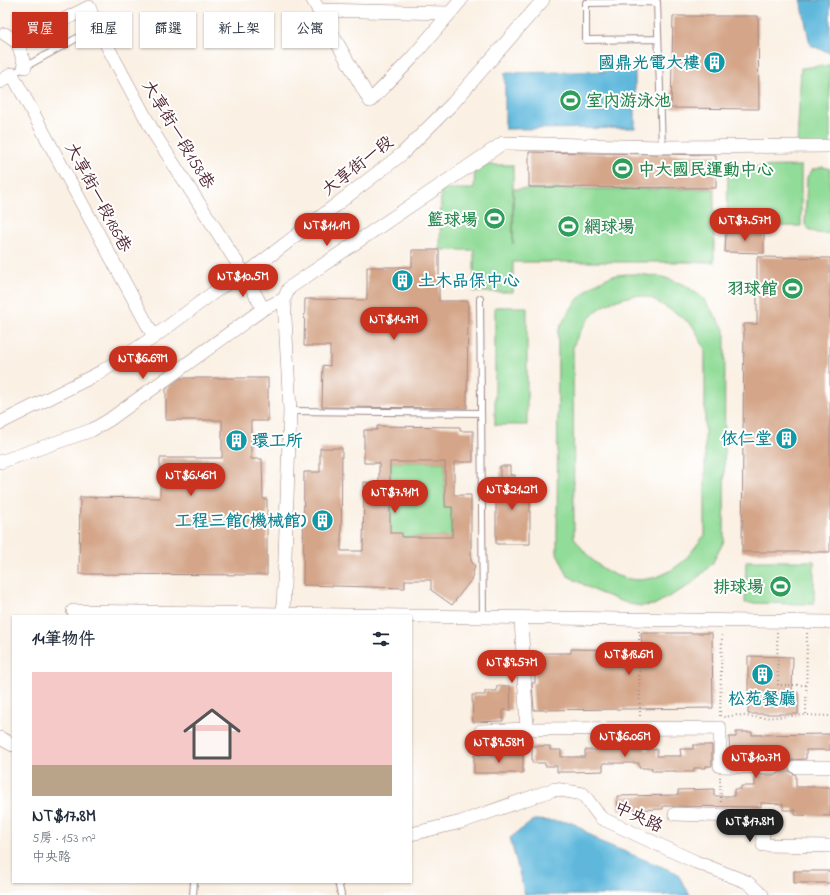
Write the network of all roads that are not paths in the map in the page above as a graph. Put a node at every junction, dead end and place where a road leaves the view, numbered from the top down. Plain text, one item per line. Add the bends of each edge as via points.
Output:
1 (461, 0) edge
2 (542, 0) edge
3 (624, 1) edge
4 (316, 5) edge
5 (79, 12) edge
6 (91, 12) edge
7 (448, 13) junction
8 (5, 34) dead end
9 (76, 38) edge
10 (12, 39) edge
11 (657, 39) junction
12 (19, 48) edge
13 (109, 48) edge
14 (25, 67) junction
15 (12, 74) junction
16 (0, 82) edge
17 (830, 146) edge
18 (662, 147) junction
19 (245, 275) junction
20 (284, 299) junction
21 (480, 299) dead end
22 (263, 309) junction
23 (154, 337) junction
24 (290, 412) junction
25 (481, 413) junction
26 (0, 423) edge
27 (0, 462) edge
28 (73, 611) dead end
29 (282, 614) junction
30 (345, 615) edge
31 (412, 616) edge
32 (483, 617) junction
33 (521, 618) junction
34 (830, 622) edge
35 (527, 729) junction
36 (481, 731) dead end
37 (0, 738) edge
38 (12, 745) edge
39 (776, 767) tunnel mouth
40 (796, 767) tunnel mouth
41 (830, 767) edge
42 (675, 814) dead end
43 (412, 834) edge
44 (830, 846) edge
45 (194, 883) edge
46 (338, 883) edge
47 (193, 895) edge
48 (341, 895) edge
49 (762, 895) edge

1 - 7 street
2 - 19 street, 大享街一段 via 453,103 402,154
3 - 11 lane via 656,2
3 - 11 lane via 586,3 586,40
4 - 7 street
4 - 7 street via 370,101 411,59
5 - 6 street, 大享街一段158巷 via 89,7
8 - 10 street
9 - 14 lane
11 - 18 lane
12 - 14 street
13 - 19 street, 大享街一段158巷 via 155,135
14 - 15 lane
15 - 16 street
15 - 23 street, 大享街一段186巷
17 - 18 street
18 - 20 street via 504,143 290,288
19 - 22 street, 大享街一段158巷
19 - 23 street, 大享街一段 via 221,287
20 - 22 street
20 - 24 street
21 - 25 lane
22 - 27 street via 92,430
23 - 26 street, 大享街一段 via 101,372
24 - 25 lane
24 - 29 street
25 - 32 lane
28 - 29 street
29 - 30 street
31 - 32 street
32 - 33 street
33 - 34 street
33 - 35 street
35 - 36 street
35 - 39 street via 720,728 720,766
37 - 38 street
40 - 41 street
42 - 44 street via 762,817 763,845
43 - 49 street, 中央路 via 461,822 555,789 583,794 601,818 696,862 747,882
45 - 47 lane
46 - 48 lane

